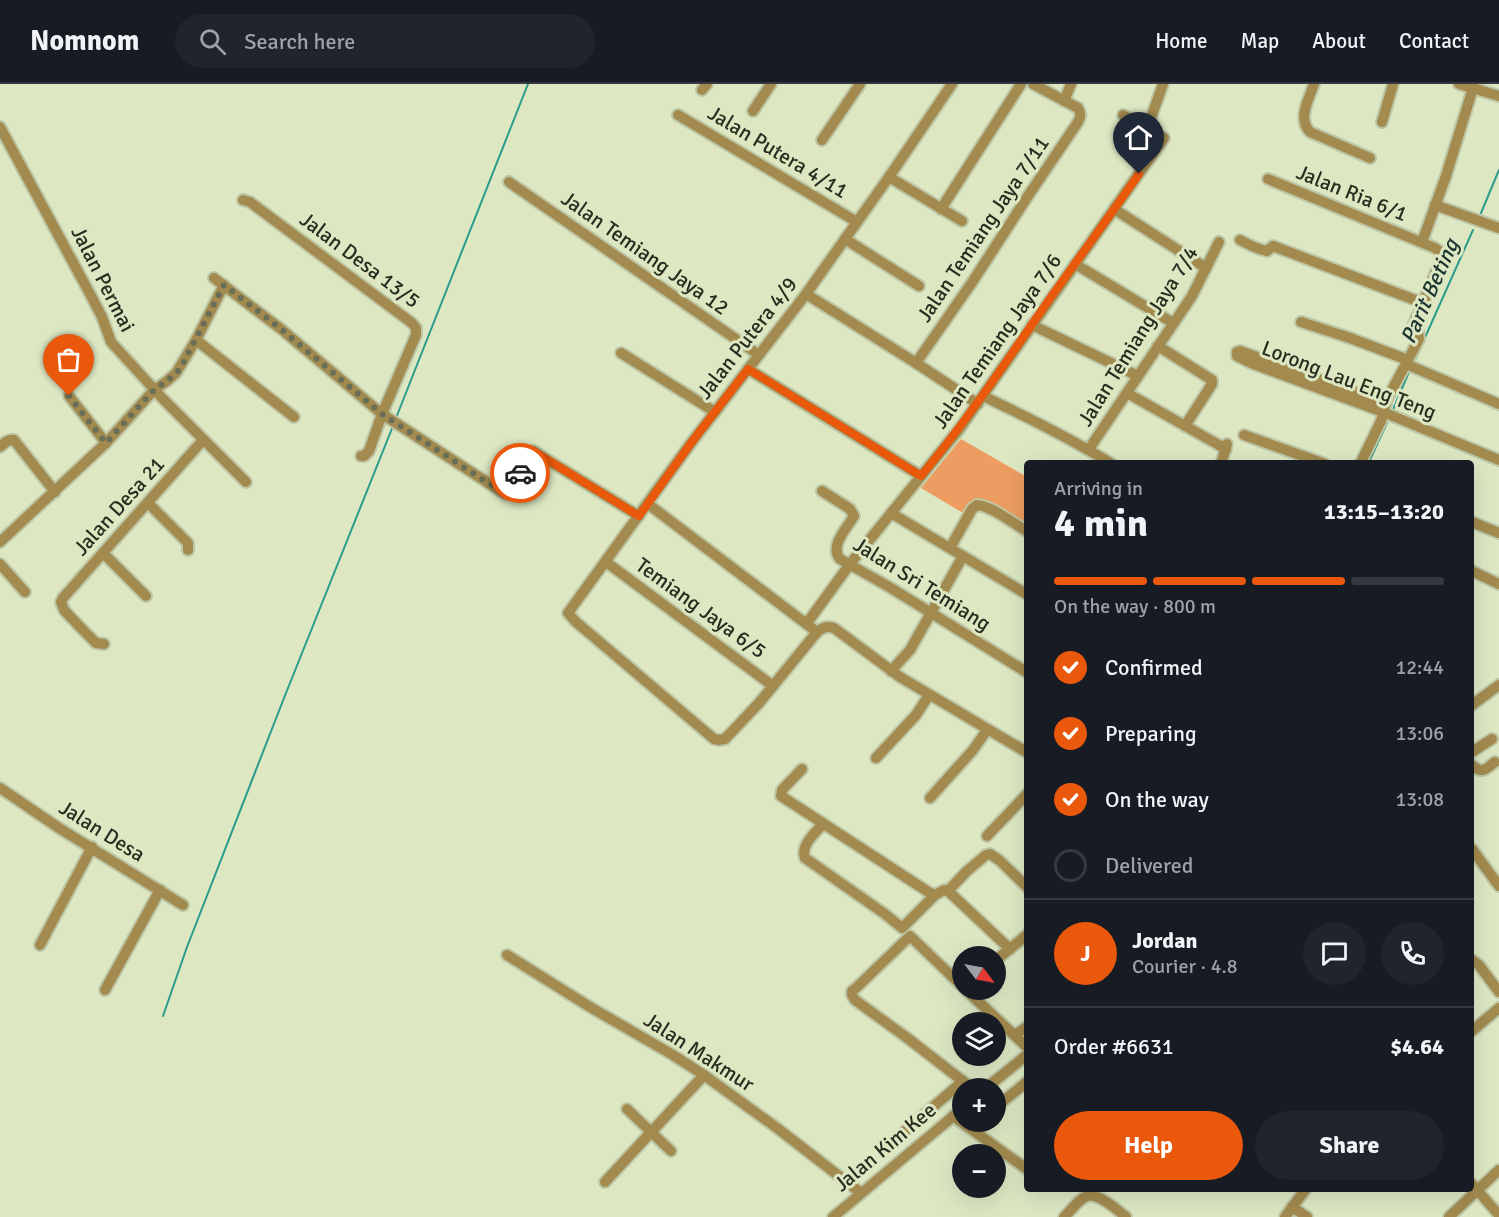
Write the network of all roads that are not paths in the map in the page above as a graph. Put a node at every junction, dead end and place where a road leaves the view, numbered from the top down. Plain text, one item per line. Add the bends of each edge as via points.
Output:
1 (860, 84) edge
2 (952, 84) edge
3 (1022, 84) edge
4 (1033, 84) edge
5 (1071, 84) edge
6 (1163, 84) edge
7 (1314, 84) edge
8 (1393, 84) edge
9 (1460, 84) edge
10 (768, 85) edge
11 (1473, 88) junction
12 (1499, 96) edge
13 (1064, 101) junction
14 (753, 111) dead end
15 (678, 115) dead end
16 (1123, 115) dead end
17 (1382, 122) dead end
18 (0, 127) edge
19 (1147, 129) junction
20 (822, 140) dead end
21 (1373, 146) dead end
22 (889, 177) junction
23 (1268, 179) dead end
24 (509, 182) dead end
25 (243, 200) dead end
26 (1435, 206) junction
27 (942, 208) junction
28 (1114, 209) junction
29 (962, 221) dead end
30 (857, 222) junction
31 (1499, 228) edge
32 (845, 239) junction
33 (1240, 240) dead end
34 (1219, 242) dead end
35 (1422, 242) junction
36 (1075, 264) junction
37 (1206, 268) junction
38 (919, 286) dead end
39 (806, 294) junction
40 (1423, 303) junction
41 (1416, 318) junction
42 (1301, 322) dead end
43 (1173, 323) junction
44 (1032, 325) junction
45 (1412, 329) dead end
46 (196, 340) junction
47 (1158, 346) junction
48 (621, 353) dead end
49 (759, 356) junction
50 (916, 363) junction
51 (1410, 365) junction
52 (748, 369) junction
53 (1138, 376) junction
54 (154, 390) junction
55 (1127, 393) junction
56 (69, 396) dead end
57 (980, 400) junction
58 (1499, 404) edge
59 (715, 412) junction
60 (1388, 412) junction
61 (382, 414) junction
62 (294, 417) dead end
63 (1185, 426) junction
64 (1244, 435) dead end
65 (203, 440) junction
66 (106, 443) junction
67 (0, 447) edge
68 (1089, 449) junction
69 (361, 456) dead end
70 (1106, 460) edge
71 (1222, 460) edge
72 (1314, 460) edge
73 (1362, 460) edge
74 (1499, 460) edge
75 (921, 476) junction
76 (246, 482) dead end
77 (822, 491) dead end
78 (55, 492) junction
79 (148, 503) junction
80 (648, 504) junction
81 (891, 513) junction
82 (639, 516) junction
83 (1474, 523) edge
84 (1024, 530) edge
85 (1499, 533) edge
86 (0, 542) edge
87 (950, 548) junction
88 (188, 550) dead end
89 (103, 553) junction
90 (963, 556) junction
91 (606, 562) junction
92 (0, 564) edge
93 (850, 564) junction
94 (1474, 572) edge
95 (1499, 584) edge
96 (24, 592) dead end
97 (1024, 593) edge
98 (146, 596) dead end
99 (931, 613) junction
100 (810, 619) dead end
101 (820, 630) junction
102 (104, 644) dead end
103 (891, 671) junction
104 (1024, 671) edge
105 (773, 686) junction
106 (1499, 686) edge
107 (929, 695) junction
108 (1474, 704) edge
109 (987, 730) junction
110 (1492, 739) dead end
111 (1024, 751) edge
112 (1474, 751) edge
113 (876, 758) dead end
114 (1495, 762) dead end
115 (1474, 767) edge
116 (802, 769) dead end
117 (0, 788) edge
118 (1024, 797) edge
119 (930, 798) dead end
120 (823, 824) junction
121 (987, 836) dead end
122 (92, 848) junction
123 (1474, 852) edge
124 (1024, 884) edge
125 (1499, 886) edge
126 (160, 890) junction
127 (948, 891) junction
128 (935, 895) junction
129 (183, 905) dead end
130 (1024, 937) edge
131 (40, 945) dead end
132 (1010, 949) junction
133 (1006, 952) edge
134 (507, 955) dead end
135 (1474, 961) edge
136 (952, 976) edge
137 (105, 990) dead end
138 (1499, 992) edge
139 (978, 1000) edge
140 (1499, 1008) edge
141 (1024, 1029) edge
142 (1474, 1029) edge
143 (1015, 1035) junction
144 (1024, 1044) edge
145 (1024, 1061) edge
146 (704, 1075) junction
147 (959, 1078) edge
148 (1000, 1078) edge
149 (1024, 1084) edge
150 (952, 1091) edge
151 (1006, 1099) edge
152 (627, 1109) dead end
153 (952, 1117) edge
154 (651, 1132) junction
155 (904, 1132) dead end
156 (975, 1132) edge
157 (671, 1151) dead end
158 (1024, 1167) edge
159 (1499, 1170) edge
160 (605, 1182) dead end
161 (1474, 1187) edge
162 (1304, 1192) edge
163 (1470, 1192) edge
164 (861, 1193) junction
165 (1292, 1208) junction
166 (1499, 1215) edge
167 (833, 1217) edge
168 (1064, 1217) edge
169 (1126, 1217) edge
170 (1285, 1217) edge
171 (1307, 1217) edge
172 (1449, 1217) edge

1 - 20 street
2 - 22 street, Jalan Putera 4/9
3 - 27 street
4 - 13 street
5 - 13 street
6 - 19 street
7 - 21 street via 1304,116 1306,128 1371,161
8 - 17 street
9 - 11 street
10 - 14 street
11 - 12 street
11 - 26 street, Jalan Ria 6/1
13 - 50 street, Jalan Temiang Jaya 7/11 via 1078,108 1081,117
15 - 30 street, Jalan Putera 4/11
16 - 19 street, Jalan Temiang Jaya 7/6
18 - 54 street, Jalan Permai via 102,317 111,342
19 - 28 street, Jalan Temiang Jaya 7/6 via 1164,138
22 - 27 street
22 - 30 street, Jalan Putera 4/9
23 - 35 street, Jalan Ria 6/1
24 - 49 street, Jalan Temiang Jaya 12
25 - 61 street, Jalan Desa 13/5 via 416,328
26 - 31 street
26 - 35 street, Jalan Ria 6/1
27 - 29 street
28 - 36 street, Jalan Temiang Jaya 7/6
28 - 37 street
30 - 32 street, Jalan Putera 4/9
32 - 38 street
32 - 39 street, Jalan Putera 4/9
33 - 40 street via 1261,249 1273,246
34 - 37 street, Jalan Temiang Jaya 7/4
35 - 40 street, Jalan Ria 6/1 via 1442,255
36 - 43 street
36 - 44 street, Jalan Temiang Jaya 7/6
37 - 43 street, Jalan Temiang Jaya 7/4
39 - 49 street, Jalan Putera 4/9
39 - 50 street
40 - 41 street
41 - 45 street
41 - 51 street via 1419,339
42 - 51 street via 1350,338
43 - 47 street, Jalan Temiang Jaya 7/4
44 - 53 street
44 - 57 street, Jalan Temiang Jaya 7/6
46 - 54 street via 180,369
46 - 61 street via 219,282
46 - 62 street
47 - 53 street, Jalan Temiang Jaya 7/4
47 - 63 street via 1212,380
48 - 59 street
49 - 52 street, Jalan Putera 4/9
50 - 57 street
51 - 58 street
51 - 60 street
52 - 59 street, Jalan Putera 4/9
52 - 75 street
53 - 55 street, Jalan Temiang Jaya 7/4
54 - 65 street, Jalan Permai
54 - 66 street
55 - 63 street
55 - 68 street, Jalan Temiang Jaya 7/4
56 - 66 street
57 - 68 street via 1037,422
57 - 75 street, Jalan Temiang Jaya 7/6
59 - 80 street, Jalan Putera 4/9
60 - 60 street, Lorong Lau Eng Teng via 1251,363 1236,354 1240,351
60 - 73 street
60 - 74 street, Lorong Lau Eng Teng
61 - 69 street, Jalan Desa 13/5 via 369,451
61 - 82 street via 505,494 533,451
63 - 71 street via 1226,446
64 - 72 street
65 - 76 street, Jalan Permai
65 - 79 street, Jalan Desa 21
66 - 78 street
67 - 78 street via 14,440
68 - 70 street
75 - 81 street, Jalan Temiang Jaya 7/6
77 - 93 street, Jalan Sri Temiang via 853,512 836,547 837,557
78 - 86 street
79 - 88 street via 188,543
79 - 89 street, Jalan Desa 21
80 - 82 street, Jalan Putera 4/9
80 - 101 street
81 - 87 street
81 - 93 street, Jalan Temiang Jaya 7/6
82 - 91 street, Jalan Putera 4/9
83 - 85 street
84 - 87 street via 977,505
87 - 90 street
89 - 98 street
89 - 102 street, Jalan Desa 21 via 61,602 96,643
90 - 97 street
90 - 99 street
91 - 105 street, Temiang Jaya 6/5
91 - 105 street, Jalan Putera 4/9 via 568,613 709,736 725,739
92 - 96 street
93 - 99 street, Jalan Sri Temiang
93 - 100 street, Jalan Temiang Jaya 7/6
94 - 95 street
99 - 103 street via 910,650
99 - 104 street, Jalan Sri Temiang
101 - 103 street via 834,628
101 - 105 street
103 - 107 street
106 - 108 street
107 - 109 street
107 - 113 street
109 - 111 street
109 - 119 street
110 - 112 street
114 - 115 street via 1482,770
116 - 120 street via 781,796
117 - 122 street, Jalan Desa
118 - 121 street
120 - 128 street
120 - 128 street via 804,847 805,858 902,928
122 - 126 street, Jalan Desa
122 - 131 street
123 - 125 street
124 - 127 street via 990,854
126 - 129 street, Jalan Desa
126 - 137 street
127 - 128 street
127 - 132 street
130 - 132 street
132 - 133 street
134 - 146 street, Jalan Makmur
135 - 138 street
136 - 147 street via 910,936 852,991 853,998
139 - 143 street
140 - 142 street
141 - 143 street
143 - 144 street
145 - 148 street
146 - 154 street
146 - 164 street, Jalan Makmur
149 - 151 street
150 - 155 street
152 - 154 street
153 - 164 street, Jalan Kim Kee
154 - 157 street
154 - 160 street
156 - 158 street
159 - 161 street
161 - 166 street
162 - 165 street
163 - 172 street
164 - 167 street, Jalan Kim Kee
165 - 170 street
165 - 171 street
168 - 169 street via 1091,1194

